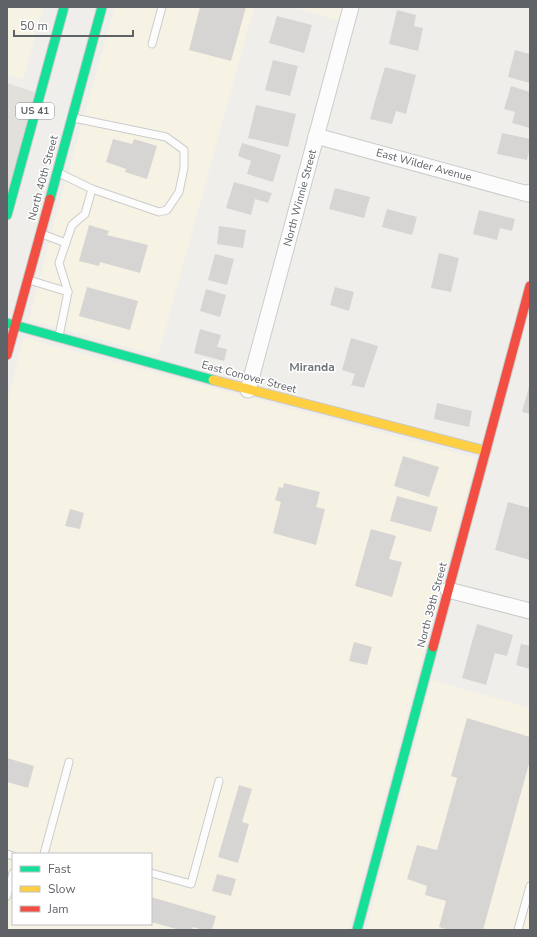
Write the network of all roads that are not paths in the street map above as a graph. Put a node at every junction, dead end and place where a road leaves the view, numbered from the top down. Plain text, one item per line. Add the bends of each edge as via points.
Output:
1 (64, 7) edge
2 (102, 7) edge
3 (162, 7) edge
4 (351, 7) edge
5 (152, 44) dead end
6 (72, 118) junction
7 (316, 136) junction
8 (57, 172) junction
9 (92, 190) junction
10 (530, 192) edge
11 (7, 215) edge
12 (40, 233) junction
13 (66, 243) junction
14 (28, 280) junction
15 (530, 286) edge
16 (68, 292) junction
17 (11, 324) edge
18 (59, 338) junction
19 (523, 340) edge
20 (7, 356) edge
21 (248, 390) junction
22 (486, 451) junction
23 (448, 590) junction
24 (530, 611) edge
25 (69, 762) dead end
26 (219, 781) dead end
27 (44, 853) edge
28 (152, 873) edge
29 (12, 877) edge
30 (530, 886) edge
31 (7, 896) edge
32 (357, 930) edge
33 (518, 930) edge

1 - 11 street, US 41
2 - 6 street, North 40th Street
3 - 5 lane
4 - 7 street, North Winnie Street
6 - 8 street, North 40th Street
6 - 9 lane via 166,137 184,150 184,168 179,192 167,210 159,212
7 - 10 street, East Wilder Avenue via 528,194
7 - 21 street, North Winnie Street
8 - 9 lane
8 - 12 street, North 40th Street
9 - 13 lane via 85,214 72,225
12 - 13 lane
12 - 14 street, North 40th Street
13 - 16 lane via 59,263
14 - 16 lane
14 - 17 street, North 40th Street
15 - 19 street, North 39th Street
16 - 18 lane
17 - 18 street, East Conover Street
17 - 20 street, North 40th Street
18 - 21 street, East Conover Street
19 - 22 street, North 39th Street
21 - 22 street, East Conover Street
22 - 23 street, North 39th Street
23 - 24 street
23 - 32 street, North 39th Street
25 - 27 lane
26 - 28 lane via 191,884
29 - 31 lane
30 - 33 lane

